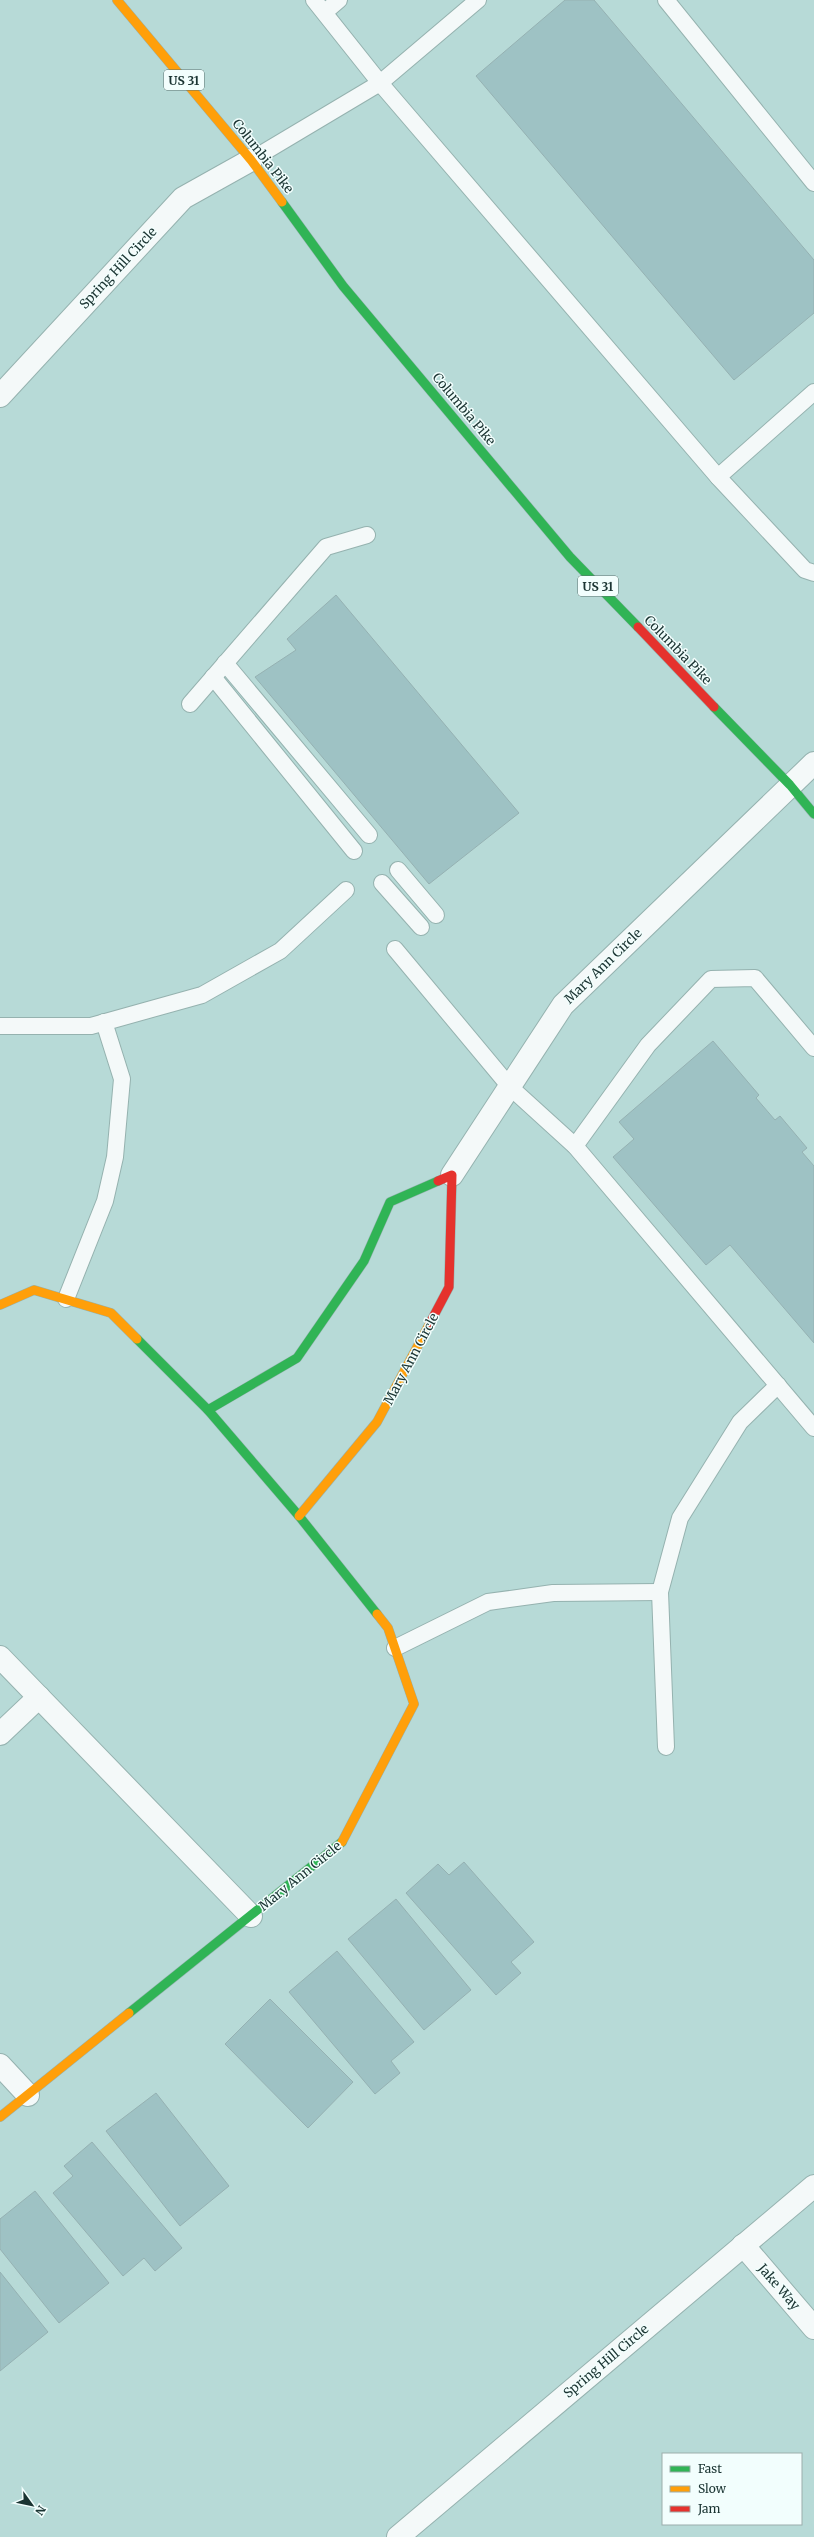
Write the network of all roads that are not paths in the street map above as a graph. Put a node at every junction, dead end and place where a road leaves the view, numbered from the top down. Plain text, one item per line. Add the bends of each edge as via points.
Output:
1 (117, 0) edge
2 (314, 0) edge
3 (339, 0) edge
4 (478, 0) edge
5 (666, 0) edge
6 (324, 12) junction
7 (380, 83) junction
8 (252, 160) junction
9 (814, 183) edge
10 (814, 392) edge
11 (0, 396) edge
12 (718, 477) junction
13 (367, 535) dead end
14 (814, 573) edge
15 (225, 663) junction
16 (213, 677) junction
17 (190, 704) dead end
18 (814, 763) edge
19 (790, 785) junction
20 (814, 814) edge
21 (369, 835) dead end
22 (354, 851) dead end
23 (398, 870) dead end
24 (382, 883) dead end
25 (346, 890) dead end
26 (436, 915) dead end
27 (421, 928) dead end
28 (395, 949) dead end
29 (104, 1022) junction
30 (0, 1026) edge
31 (814, 1048) edge
32 (510, 1087) junction
33 (575, 1146) junction
34 (452, 1175) junction
35 (66, 1299) junction
36 (0, 1305) edge
37 (778, 1385) junction
38 (208, 1410) junction
39 (814, 1428) edge
40 (299, 1516) junction
41 (660, 1592) junction
42 (395, 1648) junction
43 (0, 1657) edge
44 (39, 1697) junction
45 (0, 1734) edge
46 (666, 1747) dead end
47 (251, 1916) junction
48 (0, 2065) edge
49 (28, 2095) junction
50 (0, 2117) edge
51 (814, 2186) edge
52 (743, 2245) junction
53 (814, 2328) edge
54 (398, 2537) edge

1 - 8 street, Columbia Pike / US 31
2 - 6 lane
3 - 6 lane
4 - 7 lane
5 - 9 lane
6 - 7 lane
7 - 8 lane
7 - 12 lane
8 - 11 street, Spring Hill Circle via 183,198
8 - 19 street, Columbia Pike / US 31 via 344,286 570,556
10 - 12 lane
12 - 14 lane via 805,570
13 - 15 lane via 326,547
15 - 16 lane
15 - 21 lane
16 - 17 lane
16 - 22 lane
18 - 19 street, Mary Ann Circle
19 - 20 street, Columbia Pike / US 31
19 - 32 street, Mary Ann Circle via 563,1005
23 - 26 lane
24 - 27 lane
25 - 29 lane via 280,952 202,996
28 - 32 lane
29 - 30 lane via 91,1026
29 - 35 lane via 122,1080 115,1157 106,1201
31 - 33 lane via 755,978 711,979 648,1045
32 - 33 lane
32 - 34 street, Mary Ann Circle
33 - 37 lane
34 - 38 street via 390,1202 364,1261 297,1358
34 - 40 street, Mary Ann Circle via 449,1287 377,1422
35 - 36 street, Mary Ann Circle via 34,1290
35 - 38 street, Mary Ann Circle via 111,1313
37 - 39 lane
37 - 41 lane via 740,1422 680,1518
38 - 40 street, Mary Ann Circle
40 - 42 street, Mary Ann Circle via 388,1628
41 - 42 lane via 553,1593 488,1602
41 - 46 lane
42 - 47 street, Mary Ann Circle via 414,1704 342,1842
43 - 44 street
44 - 45 street
44 - 47 street
47 - 49 street, Mary Ann Circle
48 - 49 street
49 - 50 street, Mary Ann Circle
51 - 52 street, Spring Hill Circle
52 - 53 street, Jake Way
52 - 54 street, Spring Hill Circle

